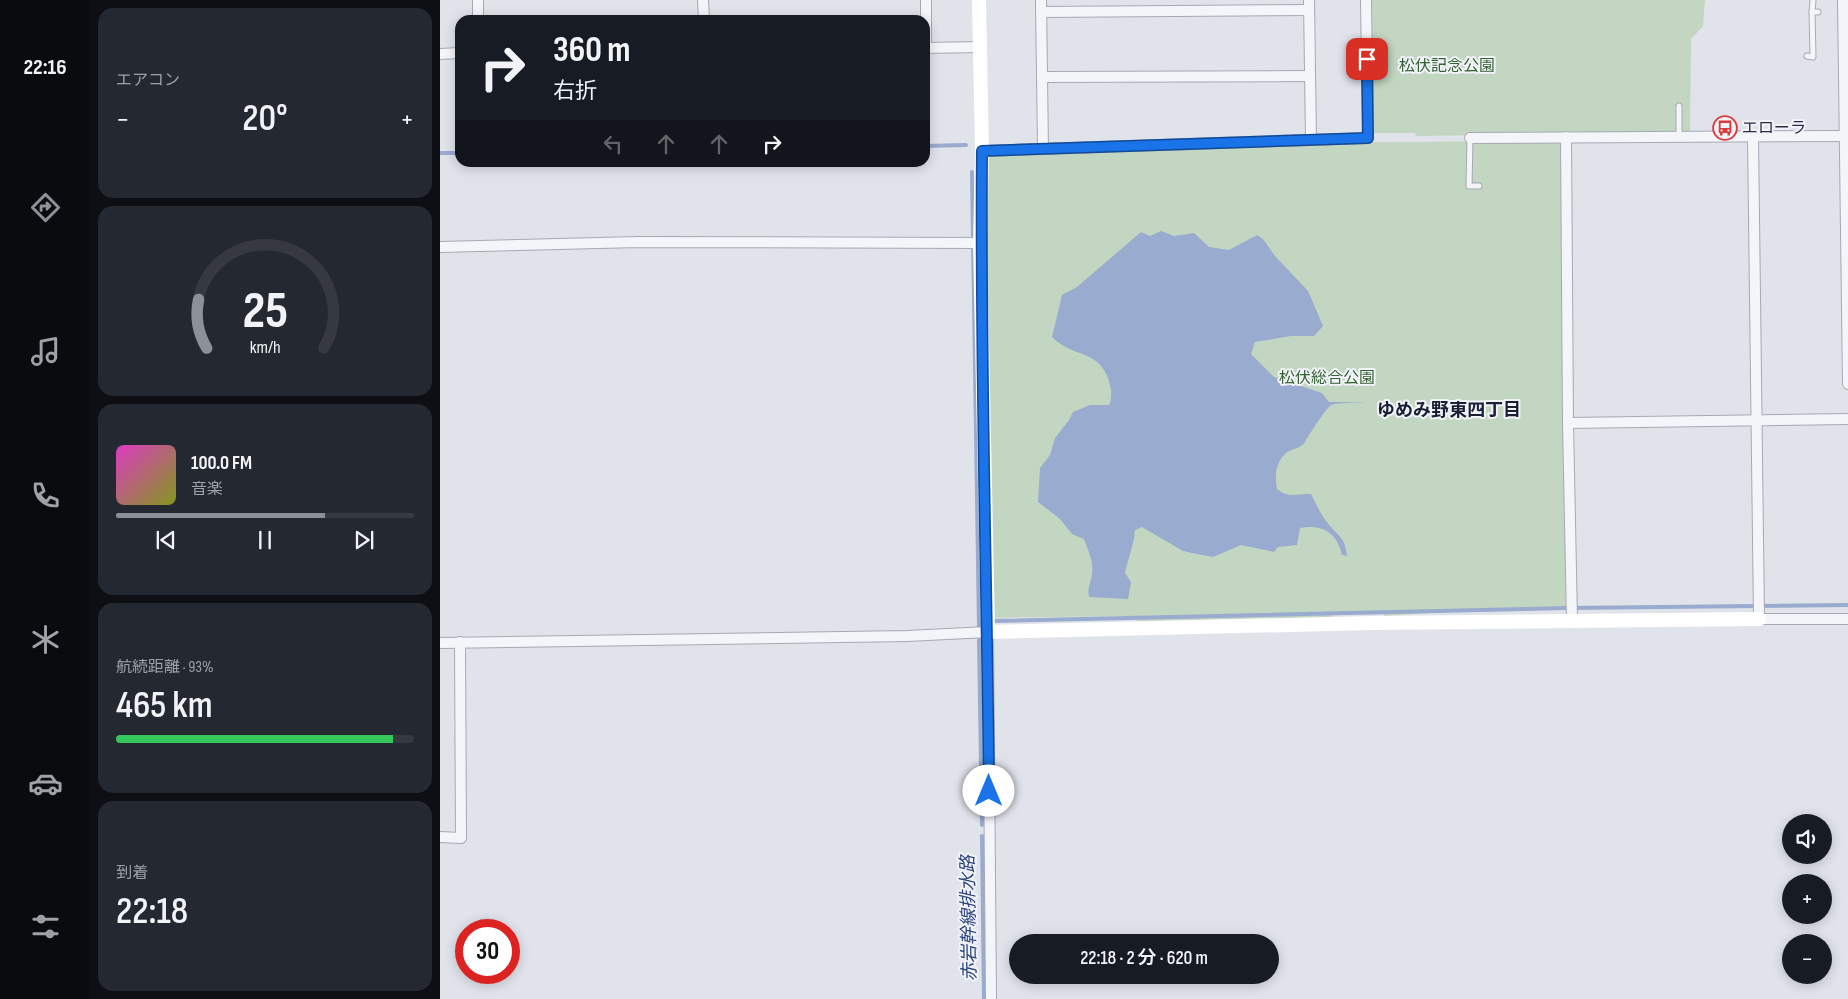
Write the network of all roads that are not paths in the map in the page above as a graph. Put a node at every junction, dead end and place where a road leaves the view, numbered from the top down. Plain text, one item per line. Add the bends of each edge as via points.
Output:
1 (478, 0) edge
2 (703, 0) edge
3 (926, 0) edge
4 (979, 0) edge
5 (1041, 0) edge
6 (1366, 0) edge
7 (1812, 0) edge
8 (1843, 0) edge
9 (1309, 5) edge
10 (1042, 12) junction
11 (478, 15) edge
12 (704, 15) edge
13 (926, 15) edge
14 (1845, 32) edge
15 (981, 47) junction
16 (930, 48) edge
17 (440, 54) edge
18 (455, 54) edge
19 (1807, 56) dead end
20 (1310, 76) junction
21 (1043, 77) junction
22 (1679, 106) dead end
23 (1679, 136) junction
24 (1753, 136) junction
25 (1844, 136) junction
26 (1566, 137) junction
27 (1470, 138) joint
28 (1311, 140) junction
29 (1042, 149) junction
30 (982, 151) junction
31 (1479, 186) dead end
32 (1847, 231) edge
33 (976, 243) junction
34 (440, 247) edge
35 (1848, 384) edge
36 (1848, 419) edge
37 (1756, 421) junction
38 (1568, 423) junction
39 (1758, 619) junction
40 (1572, 620) junction
41 (1848, 620) edge
42 (988, 632) junction
43 (440, 642) edge
44 (460, 642) junction
45 (440, 837) edge
46 (991, 999) edge

1 - 11 street
2 - 12 street
3 - 13 street
4 - 15 street
5 - 10 street
6 - 28 street via 1368,138
7 - 19 lane via 1815,12 1813,57
8 - 14 street
9 - 10 street
9 - 20 street
10 - 21 street
14 - 25 street
15 - 16 street
15 - 30 street
17 - 18 street
20 - 21 street
20 - 28 street
21 - 29 street
22 - 23 lane
23 - 24 street via 1712,133
23 - 26 street
24 - 25 street
24 - 37 street
25 - 32 street
26 - 27 street
26 - 38 street
27 - 31 lane via 1469,186
28 - 29 street
29 - 30 street
30 - 33 street
32 - 35 street
33 - 34 street via 638,242
33 - 42 street
36 - 37 street
37 - 38 street
37 - 39 street
38 - 40 street
39 - 40 street
39 - 41 street
40 - 42 street
42 - 44 street
42 - 46 street
43 - 44 street
44 - 45 street via 461,838

